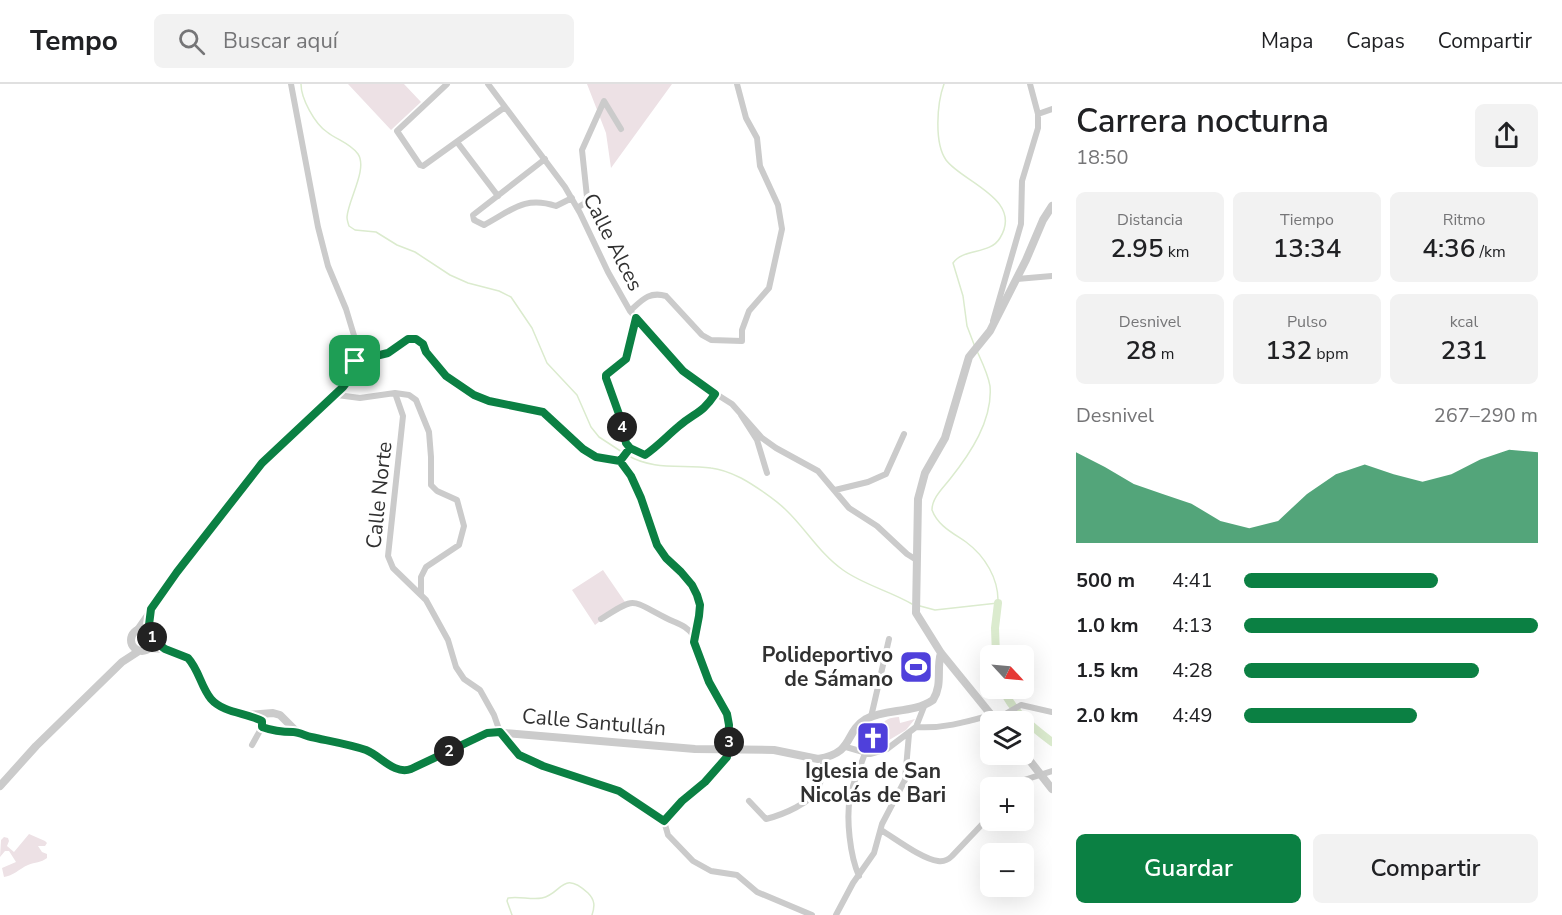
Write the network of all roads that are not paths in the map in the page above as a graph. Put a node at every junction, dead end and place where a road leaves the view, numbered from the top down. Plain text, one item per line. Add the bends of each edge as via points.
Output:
1 (291, 84) edge
2 (447, 84) edge
3 (488, 84) edge
4 (737, 84) edge
5 (1030, 84) edge
6 (505, 107) junction
7 (1052, 109) edge
8 (1038, 114) junction
9 (621, 129) dead end
10 (457, 142) junction
11 (545, 159) junction
12 (498, 196) junction
13 (572, 198) junction
14 (1052, 206) edge
15 (577, 208) junction
16 (1052, 276) edge
17 (1017, 279) junction
18 (630, 311) junction
19 (636, 318) junction
20 (994, 325) junction
21 (355, 361) junction
22 (395, 393) junction
23 (715, 394) junction
24 (337, 395) junction
25 (740, 412) junction
26 (904, 434) dead end
27 (629, 450) junction
28 (621, 460) junction
29 (766, 473) dead end
30 (835, 490) junction
31 (915, 559) junction
32 (421, 594) junction
33 (151, 609) junction
34 (601, 619) dead end
35 (136, 631) junction
36 (694, 636) junction
37 (889, 639) dead end
38 (131, 640) junction
39 (151, 641) junction
40 (139, 651) junction
41 (941, 653) junction
42 (122, 662) junction
43 (925, 704) junction
44 (988, 711) edge
45 (1010, 711) edge
46 (1052, 712) edge
47 (251, 715) junction
48 (871, 717) junction
49 (980, 721) edge
50 (262, 727) junction
51 (916, 727) junction
52 (295, 732) junction
53 (500, 732) junction
54 (909, 734) junction
55 (252, 745) dead end
56 (846, 747) junction
57 (729, 750) junction
58 (865, 753) junction
59 (824, 758) junction
60 (1033, 765) edge
61 (1052, 771) edge
62 (1040, 774) junction
63 (1032, 777) edge
64 (0, 786) edge
65 (1052, 789) edge
66 (748, 801) dead end
67 (664, 821) junction
68 (980, 827) edge
69 (881, 830) junction
70 (859, 876) junction
71 (812, 915) edge
72 (836, 915) edge

1 - 21 street via 318,227 328,266 352,325
2 - 10 street via 399,128 398,134 423,166
3 - 6 street, Calle Alces
4 - 18 street via 746,118 757,138 760,166 778,205 780,241 769,288 749,311 742,340 711,340 702,335 666,296 643,298
5 - 8 street
6 - 10 street
6 - 11 street, Calle Alces
7 - 8 street
8 - 20 street via 1036,141 1022,180 1021,224 993,317
9 - 15 street via 604,101 582,150 587,197
10 - 12 street
11 - 12 street
11 - 13 street, Calle Alces
12 - 13 street via 473,214 480,225 526,202 556,206
13 - 15 street, Calle Alces
14 - 17 street
15 - 18 street, Calle Alces
16 - 17 street
17 - 20 street
18 - 19 street, Calle Alces
19 - 23 street, Calle Alces via 683,371
19 - 27 street via 626,359 606,375
20 - 31 street via 966,364 945,438 920,487
21 - 24 street via 349,379
21 - 28 street via 388,353 408,339 416,339 446,376 474,395 543,412 596,457
22 - 24 street via 360,398
22 - 32 street, Calle Norte via 403,416 388,556 393,568
22 - 32 street via 412,397 419,405 429,432 431,486 457,500 464,523 459,545 423,572
23 - 25 street, Calle Alces
23 - 27 street via 703,411 645,455
24 - 33 street via 262,463
25 - 29 street via 756,440
25 - 30 street, Calle Alces via 762,438 818,471
26 - 30 street via 886,474
27 - 28 street
28 - 36 street via 641,498 657,545 697,595 700,605
30 - 31 street, Calle Alces via 849,508
31 - 41 street via 918,617
32 - 53 street, Calle Norte via 442,627 456,667 464,679 480,690
33 - 35 street
33 - 39 street
34 - 36 street via 625,604 640,604 682,624
35 - 38 street
35 - 39 street via 143,629
36 - 57 street via 709,682 727,714
37 - 48 street
38 - 40 street
38 - 42 street
39 - 40 street
39 - 47 street, Calle Santullán via 188,658 215,703
40 - 42 street
41 - 43 street via 938,689 933,700
41 - 44 street
42 - 64 street
43 - 48 street
43 - 51 street
45 - 46 street via 1026,705
47 - 50 street via 262,721
47 - 52 street, Calle Santullán via 280,715
48 - 56 street via 860,724
49 - 51 street
50 - 52 street
50 - 55 street
51 - 54 street
52 - 53 street, Calle Santullán via 365,750 396,769 407,770 487,733
53 - 57 street, Calle Santullán
53 - 67 street, Calle Norte via 519,755 619,791
54 - 58 street via 880,752
54 - 69 street via 905,780
56 - 58 street
56 - 59 street
57 - 59 street, Calle Santullán via 774,750
57 - 67 street via 721,765
58 - 70 street via 849,806 853,858
59 - 66 street via 819,788 802,804 766,819
60 - 62 street
61 - 62 street
62 - 63 street
62 - 65 street
67 - 71 street via 668,835 702,866 737,875 757,892
68 - 69 street via 952,856 939,862
69 - 70 street via 874,853
70 - 72 street

